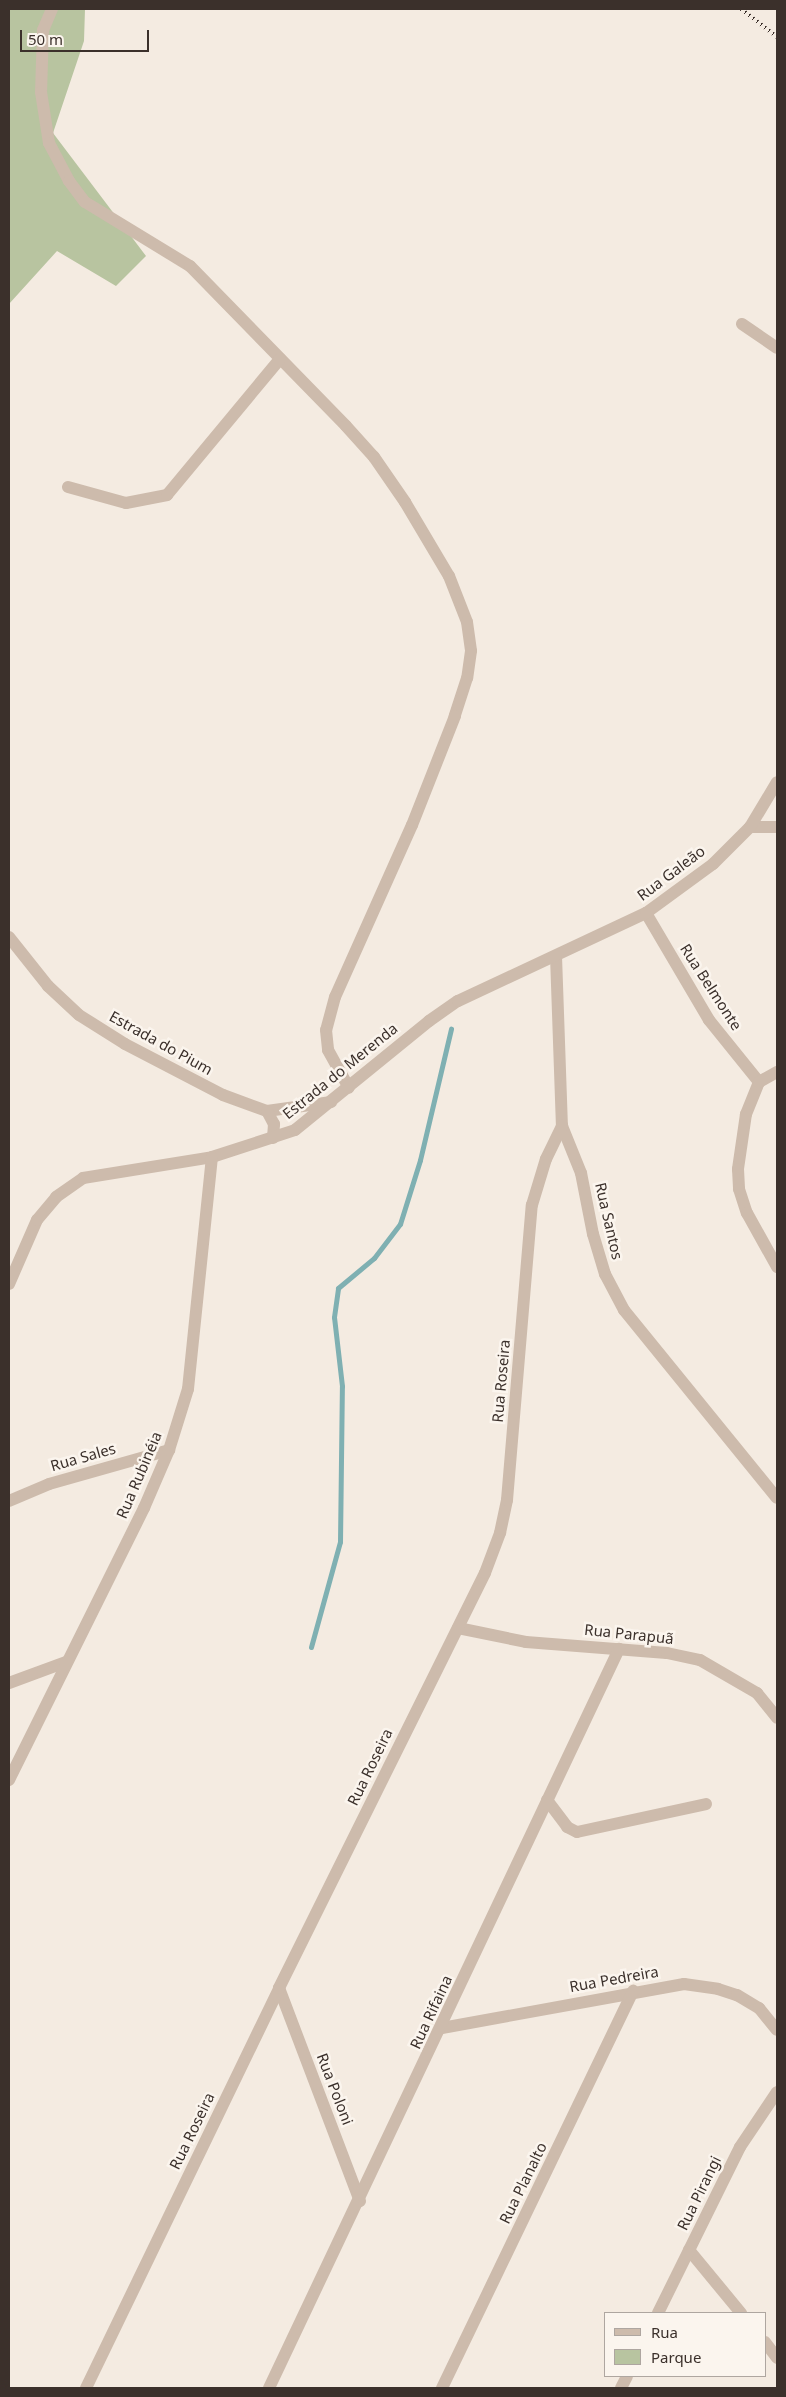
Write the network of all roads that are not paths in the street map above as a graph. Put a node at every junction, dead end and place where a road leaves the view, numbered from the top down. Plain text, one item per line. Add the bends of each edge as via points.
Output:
1 (52, 9) edge
2 (742, 324) dead end
3 (777, 348) edge
4 (280, 360) junction
5 (68, 486) dead end
6 (777, 782) edge
7 (750, 827) junction
8 (777, 827) edge
9 (646, 913) junction
10 (9, 937) edge
11 (556, 956) junction
12 (777, 1072) edge
13 (759, 1082) junction
14 (349, 1088) junction
15 (331, 1102) junction
16 (267, 1111) junction
17 (562, 1126) junction
18 (273, 1138) junction
19 (212, 1157) junction
20 (777, 1267) edge
21 (9, 1284) edge
22 (169, 1450) junction
23 (777, 1498) edge
24 (9, 1501) edge
25 (458, 1628) junction
26 (620, 1648) junction
27 (66, 1662) junction
28 (9, 1683) edge
29 (777, 1718) edge
30 (9, 1780) edge
31 (546, 1800) junction
32 (706, 1804) dead end
33 (279, 1988) junction
34 (633, 1991) junction
35 (442, 2028) junction
36 (777, 2030) edge
37 (777, 2092) edge
38 (360, 2201) junction
39 (689, 2250) junction
40 (658, 2312) edge
41 (740, 2312) edge
42 (766, 2343) edge
43 (777, 2358) edge
44 (86, 2388) edge
45 (270, 2388) edge
46 (442, 2388) edge

1 - 4 street via 43,30 41,92 49,143 69,182 85,202 190,266
2 - 3 street
4 - 5 street via 167,495 126,504
4 - 14 street via 374,457 405,502 449,576 467,622 471,652 468,678 451,725 326,1030 328,1050
6 - 7 street, Rua Galeão
7 - 8 street
7 - 9 street, Rua Galeão via 713,864
9 - 11 street, Rua Galeão
9 - 13 street, Rua Belmonte via 709,1020
10 - 16 street, Estrada do Pium via 48,986 79,1015 125,1044 223,1095
11 - 14 street, Estrada do Merenda via 458,1001 421,1027
11 - 17 street, Rua Santos
12 - 13 street
13 - 20 street via 746,1114 738,1169 739,1189 747,1213
14 - 15 street, Estrada do Merenda
15 - 16 street, Estrada do Pium
15 - 18 street, Estrada do Merenda via 295,1130
16 - 18 street via 274,1124
17 - 23 street, Rua Santos via 581,1173 592,1234 605,1274 624,1310
17 - 25 street, Rua Roseira via 546,1159 532,1205 507,1500 500,1534
18 - 19 street, Estrada do Merenda
19 - 21 street, Estrada do Merenda via 83,1178 56,1197 38,1220
19 - 22 street, Rua Rubinéia via 188,1389
22 - 24 street, Rua Sales via 49,1484
22 - 27 street, Rua Rubinéia via 144,1508
25 - 26 street, Rua Parapuã via 526,1642
25 - 33 street, Rua Roseira
26 - 29 street, Rua Parapuã via 700,1660 757,1693
26 - 31 street, Rua Rifaina
27 - 28 street
27 - 30 street, Rua Rubinéia
31 - 32 street via 567,1827 577,1832
31 - 35 street, Rua Rifaina
33 - 38 street, Rua Poloni
33 - 44 street, Rua Roseira
34 - 35 street, Rua Pedreira
34 - 36 street, Rua Pedreira via 684,1984 718,1988 759,2008
34 - 46 street, Rua Planalto
35 - 38 street, Rua Rifaina
37 - 39 street, Rua Pirangi via 740,2147
38 - 45 street, Rua Rifaina
39 - 40 street, Rua Pirangi
39 - 41 street
42 - 43 street

